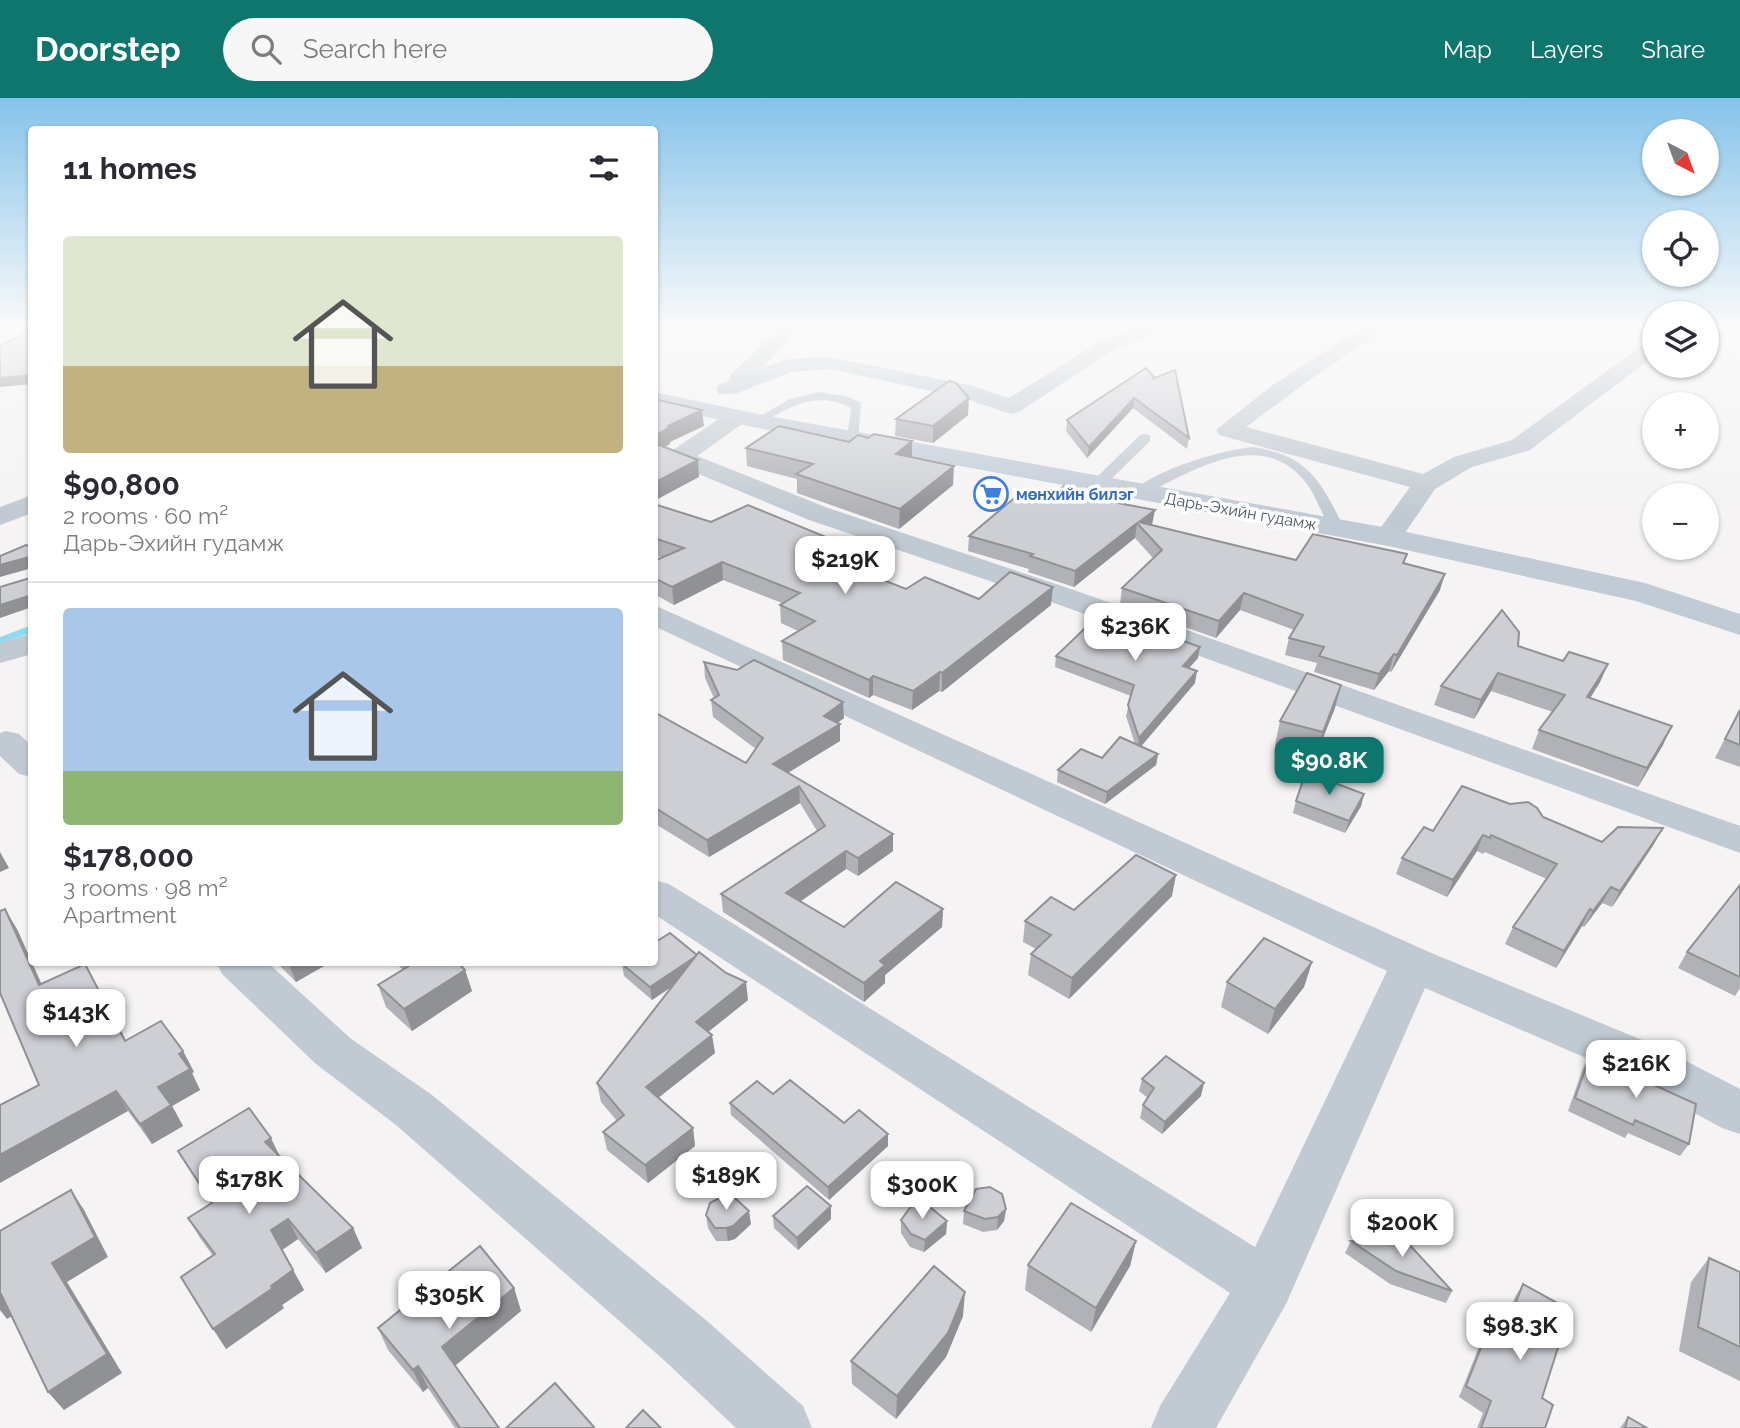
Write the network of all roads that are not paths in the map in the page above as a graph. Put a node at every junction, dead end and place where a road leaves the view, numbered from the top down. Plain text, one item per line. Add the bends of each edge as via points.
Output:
1 (745, 390) edge
2 (761, 390) edge
3 (960, 390) edge
4 (1037, 390) edge
5 (1281, 390) edge
6 (1595, 390) edge
7 (658, 400) edge
8 (740, 409) junction
9 (1145, 438) dead end
10 (853, 439) junction
11 (1426, 483) junction
12 (1098, 484) junction
13 (1139, 492) junction
14 (28, 505) edge
15 (0, 517) edge
16 (1337, 528) junction
17 (1388, 537) junction
18 (658, 616) edge
19 (1740, 625) edge
20 (28, 644) edge
21 (0, 653) edge
22 (1740, 840) edge
23 (658, 897) edge
24 (1413, 964) junction
25 (242, 966) edge
26 (1740, 1113) edge
27 (1266, 1285) junction
28 (780, 1428) edge
29 (1182, 1428) edge

1 - 8 street
2 - 8 street
3 - 4 street via 1011,407
5 - 11 street via 1228,430
6 - 11 street via 1521,445 1463,462
7 - 8 main road, Дарь-Эхийн гудамж via 694,408
8 - 10 main road, Дарь-Эхийн гудамж
8 - 10 lane via 779,406 808,397 844,398 857,406
8 - 22 street via 679,457 802,508
9 - 12 lane
10 - 12 main road, Дарь-Эхийн гудамж
11 - 17 street
12 - 13 main road, Дарь-Эхийн гудамж
13 - 16 main road, Дарь-Эхийн гудамж
13 - 16 lane via 1221,453 1255,452 1291,462 1299,469 1318,492
14 - 15 street
16 - 17 main road, Дарь-Эхийн гудамж
17 - 19 main road, Дарь-Эхийн гудамж via 1644,593
18 - 24 street
20 - 21 street
23 - 27 street
24 - 26 street via 1642,1060
24 - 27 street
25 - 28 street via 333,1051 414,1110 686,1341
27 - 29 street

